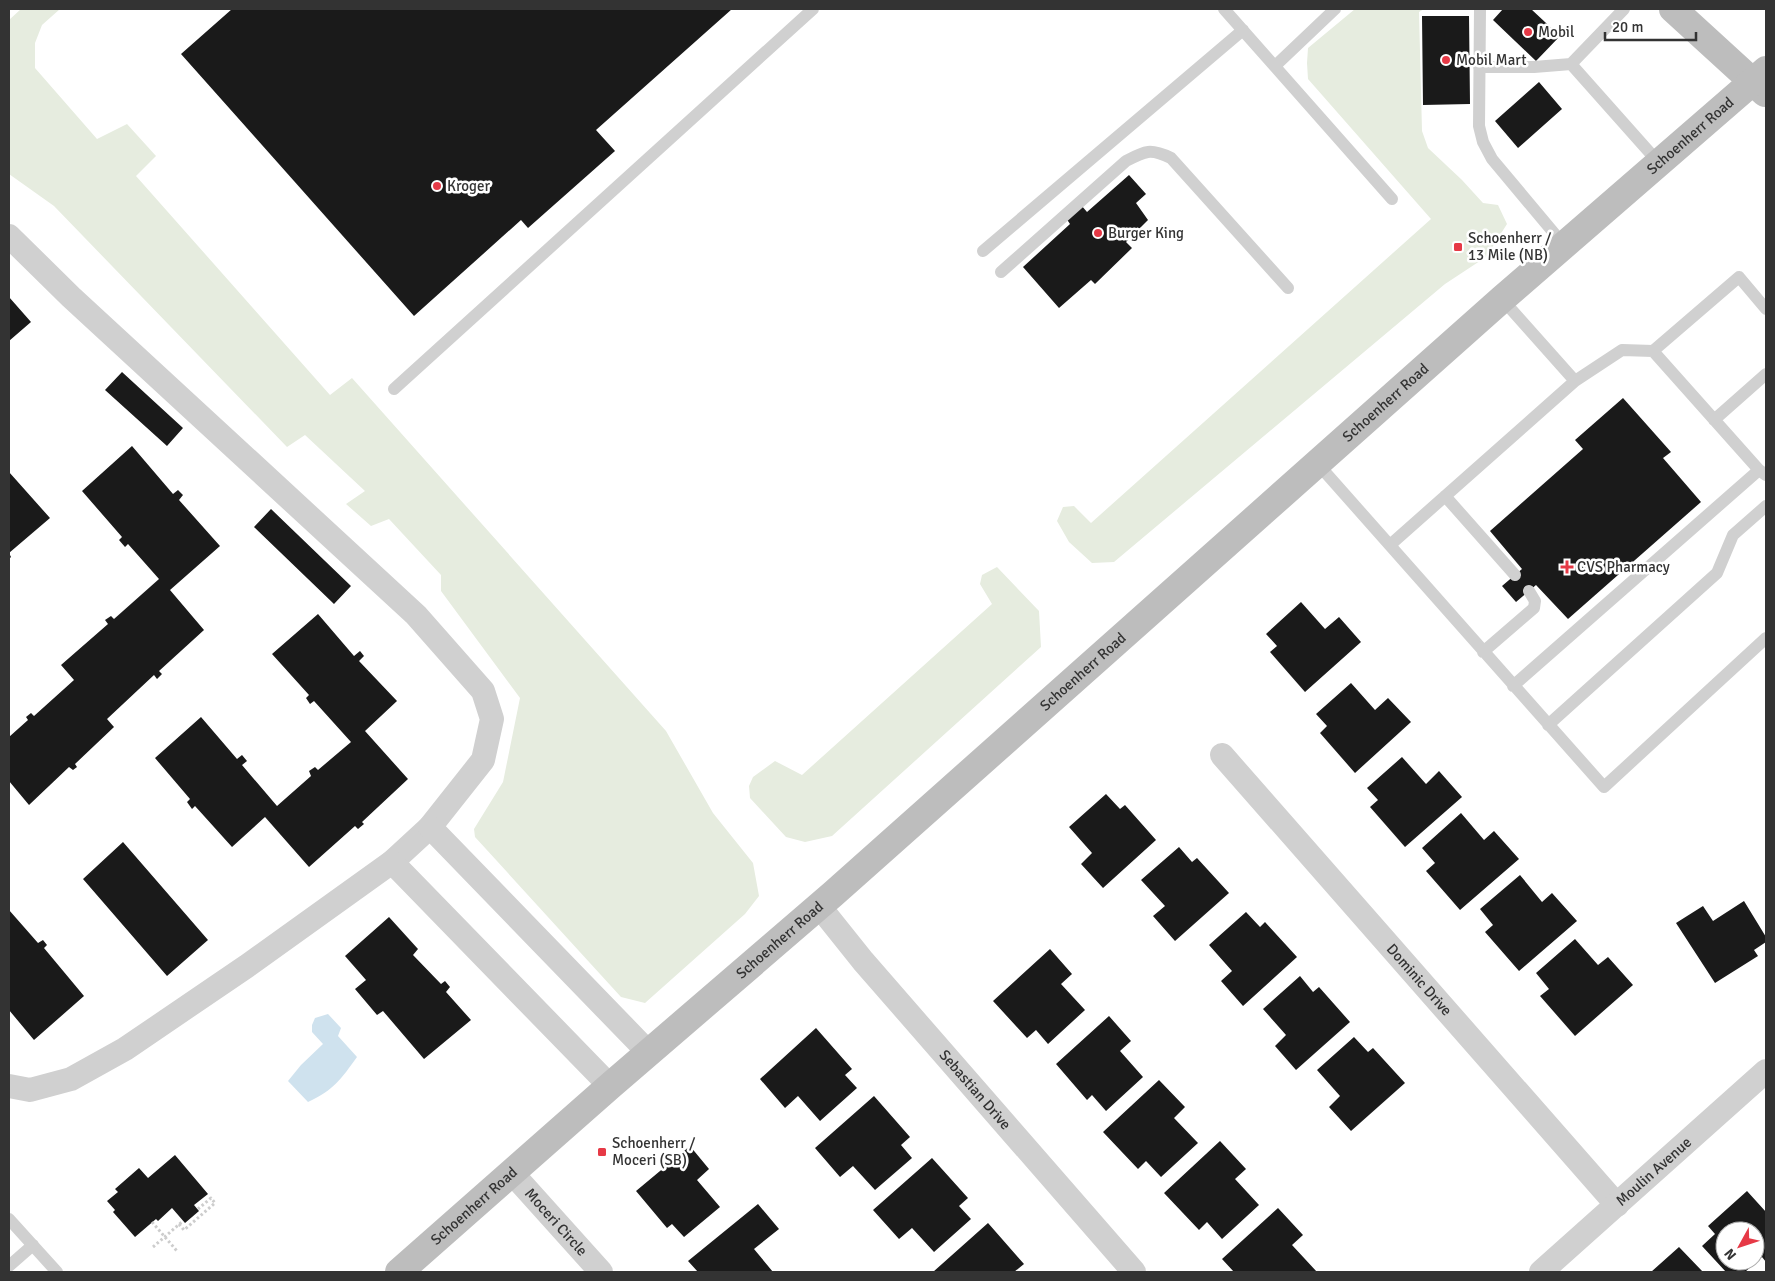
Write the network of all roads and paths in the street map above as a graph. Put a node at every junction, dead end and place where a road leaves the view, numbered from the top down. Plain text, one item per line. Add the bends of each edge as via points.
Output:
1 (813, 9) edge
2 (1224, 9) edge
3 (1335, 9) edge
4 (1480, 9) edge
5 (1624, 9) edge
6 (1673, 9) edge
7 (1243, 30) junction
8 (1571, 64) junction
9 (1275, 66) junction
10 (1479, 67) junction
11 (1762, 82) edge
12 (1659, 162) junction
13 (1392, 199) dead end
14 (9, 236) edge
15 (1564, 245) junction
16 (983, 251) dead end
17 (1001, 272) dead end
18 (1288, 288) dead end
19 (1502, 299) junction
20 (1766, 309) edge
21 (1653, 351) junction
22 (1766, 374) edge
23 (1575, 382) junction
24 (394, 389) dead end
25 (1714, 420) junction
26 (1317, 463) junction
27 (1762, 472) edge
28 (1445, 496) junction
29 (1766, 506) edge
30 (1390, 545) junction
31 (1514, 575) dead end
32 (1529, 591) dead end
33 (1766, 638) edge
34 (1483, 652) junction
35 (1513, 686) junction
36 (1548, 725) junction
37 (1222, 755) dead end
38 (430, 827) junction
39 (392, 862) junction
40 (819, 906) junction
41 (649, 1053) junction
42 (1766, 1071) edge
43 (9, 1086) edge
44 (610, 1086) junction
45 (512, 1173) junction
46 (1617, 1205) junction
47 (198, 1209) dead end
48 (9, 1219) edge
49 (183, 1221) dead end
50 (152, 1222) dead end
51 (179, 1224) junction
52 (165, 1237) junction
53 (33, 1245) junction
54 (153, 1248) dead end
55 (178, 1251) dead end
56 (9, 1266) edge
57 (57, 1272) edge
58 (399, 1272) edge
59 (601, 1272) edge
60 (1134, 1272) edge
61 (1541, 1272) edge

1 - 24 lane
2 - 7 lane
3 - 9 lane
4 - 10 lane
5 - 8 lane
6 - 11 main road
7 - 9 lane
7 - 16 lane
8 - 10 lane
8 - 12 lane
9 - 13 lane
10 - 15 lane via 1478,126 1483,142 1492,159
11 - 12 main road, Schoenherr Road
12 - 15 main road, Schoenherr Road
14 - 38 street via 416,615 483,691 492,719 483,760
15 - 19 main road, Schoenherr Road
17 - 18 lane via 1126,161 1145,151 1171,158
19 - 23 lane
19 - 26 main road, Schoenherr Road
20 - 21 lane via 1739,277
21 - 23 lane via 1622,350
21 - 25 lane
22 - 25 lane
23 - 28 lane
25 - 27 lane
26 - 30 lane
26 - 40 main road, Schoenherr Road
27 - 35 lane
28 - 30 lane
28 - 31 lane
29 - 36 lane via 1733,535 1717,573
30 - 34 lane
32 - 34 lane via 1535,601 1534,608
33 - 36 lane via 1604,787
34 - 35 lane
35 - 36 lane
37 - 46 street, Dominic Drive
38 - 39 street
38 - 41 street
39 - 43 street via 125,1049 71,1079 30,1090
39 - 44 street
40 - 41 main road, Schoenherr Road
40 - 60 street, Sebastian Drive via 863,961
41 - 44 main road, Schoenherr Road
42 - 46 street, Moulin Avenue
44 - 45 main road, Schoenherr Road
45 - 58 main road, Schoenherr Road
45 - 59 street, Moceri Circle
46 - 61 street, Moulin Avenue
47 - 51 path via 211,1198 216,1203 184,1230
48 - 53 lane
49 - 51 path
50 - 52 path
51 - 52 path
52 - 54 path
52 - 55 path
53 - 56 lane
53 - 57 lane

